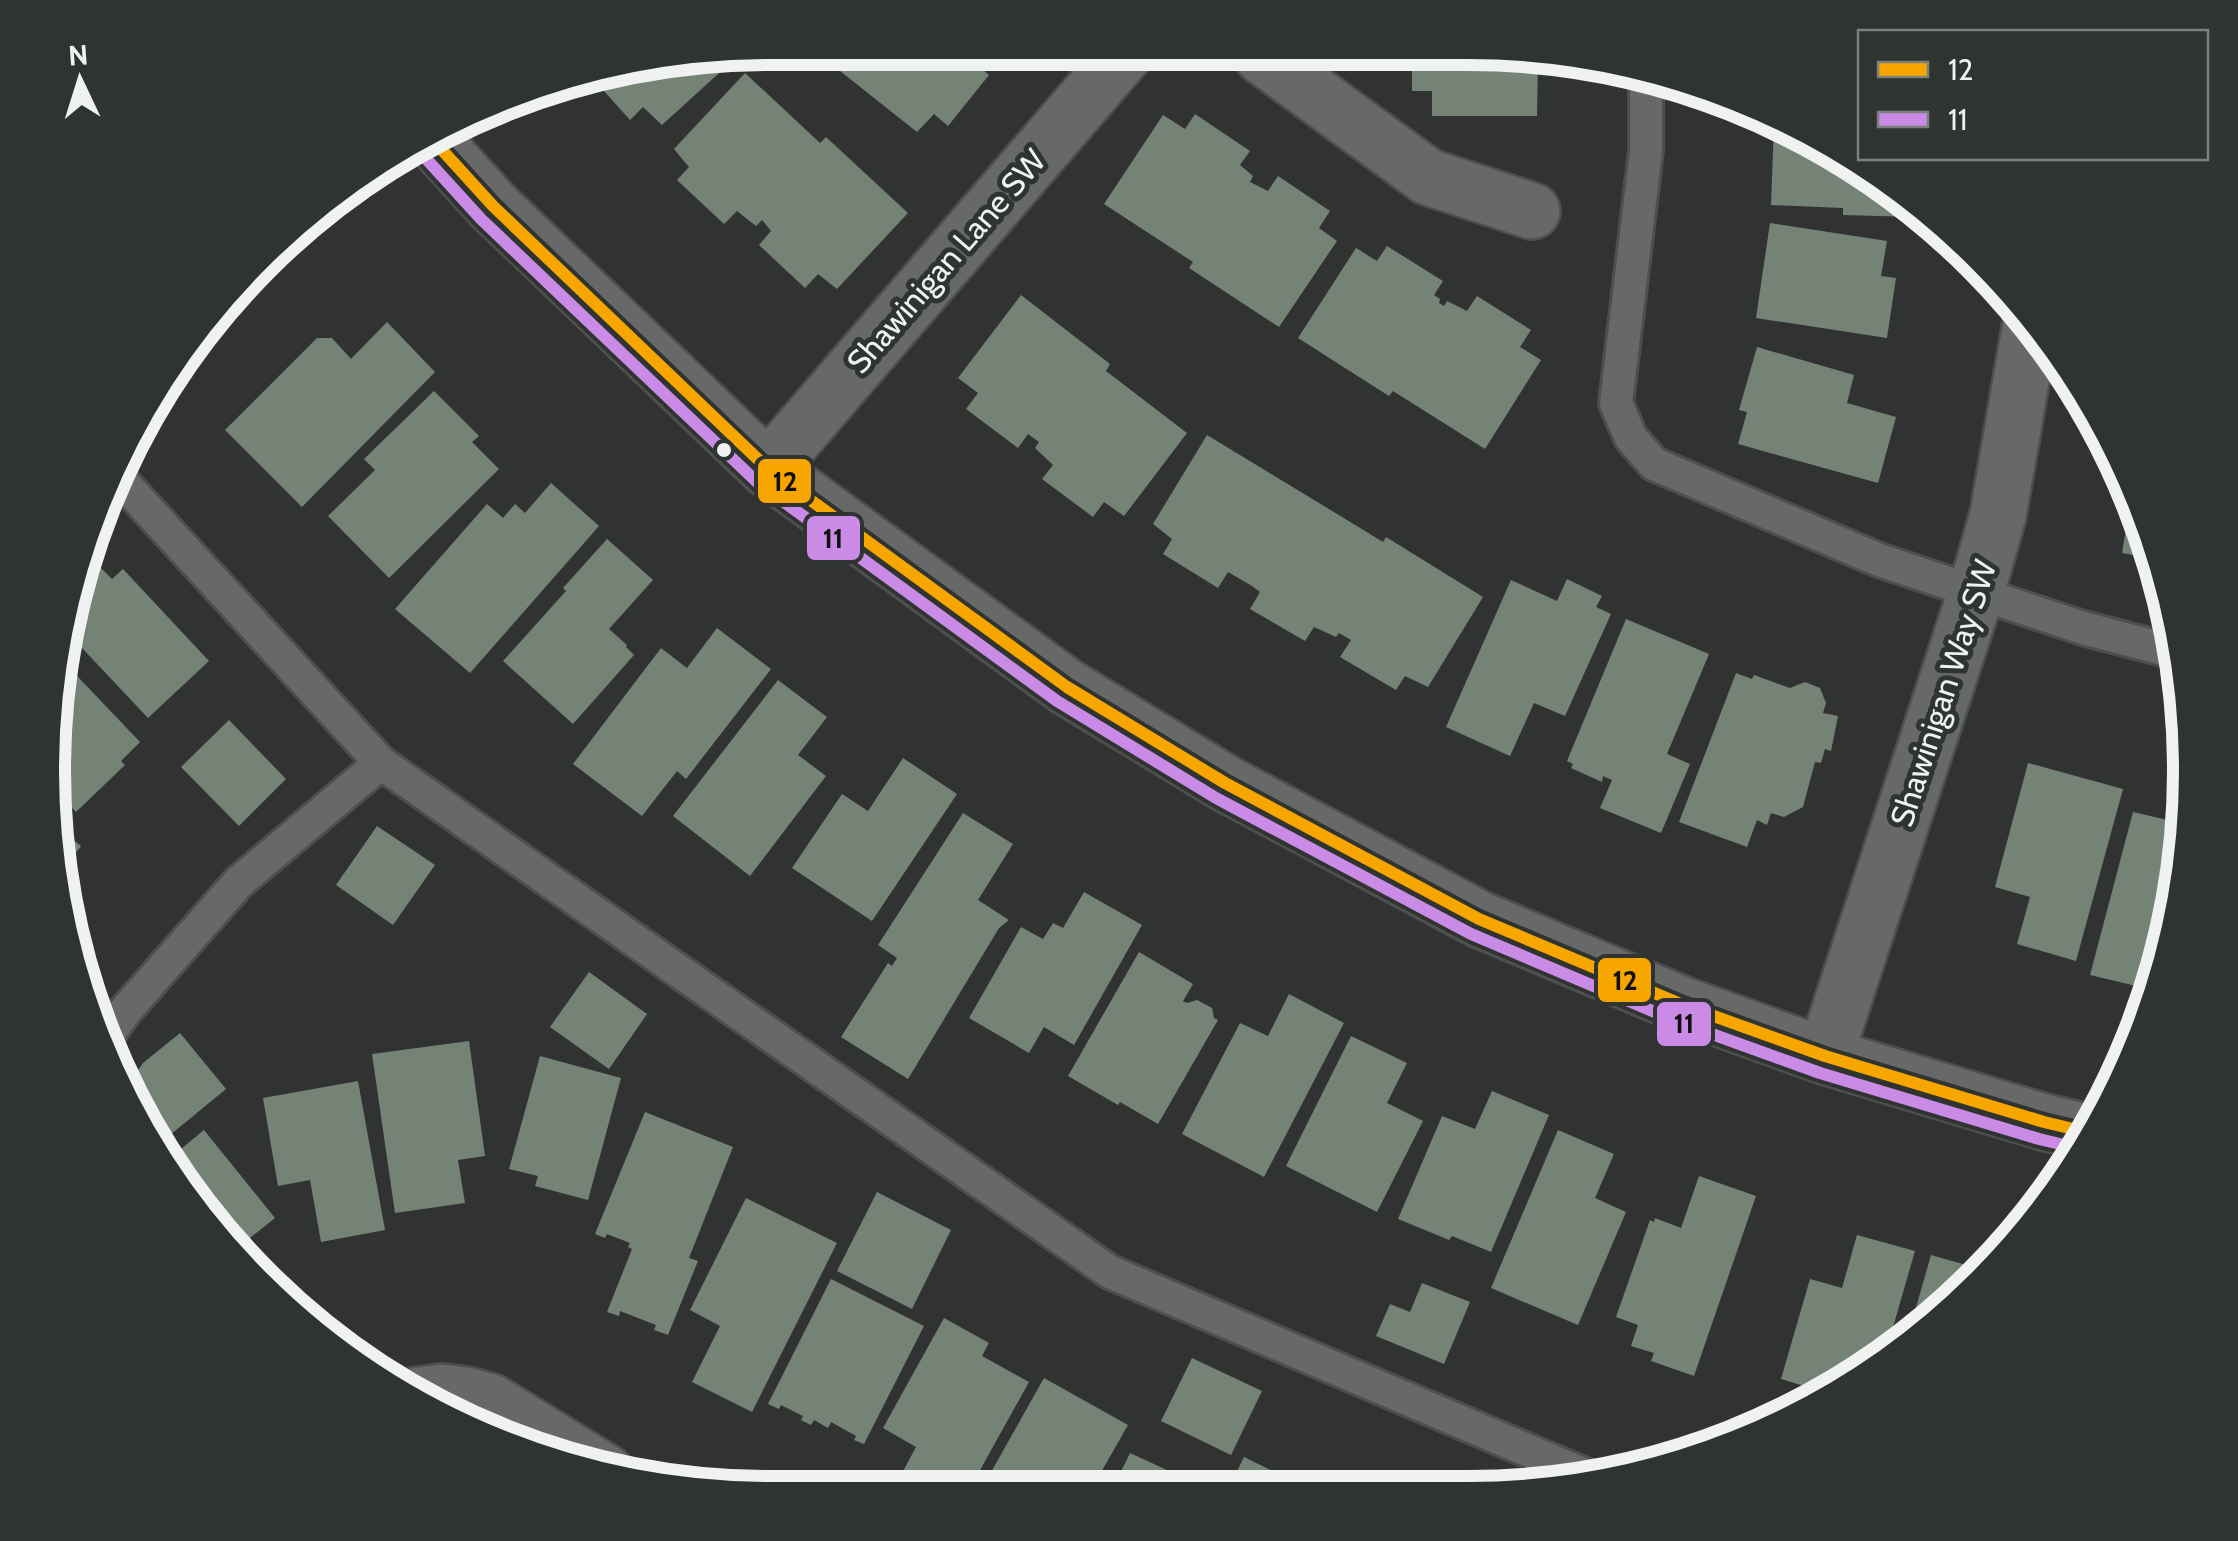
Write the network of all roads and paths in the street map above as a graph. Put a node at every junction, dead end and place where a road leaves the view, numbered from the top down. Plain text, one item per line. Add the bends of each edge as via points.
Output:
1 (1115, 65) edge
2 (1274, 65) edge
3 (1646, 88) edge
4 (440, 148) edge
5 (1532, 211) dead end
6 (2028, 342) edge
7 (768, 469) junction
8 (126, 486) edge
9 (1976, 594) junction
10 (2162, 649) edge
11 (381, 762) junction
12 (114, 1027) edge
13 (1826, 1056) junction
14 (2074, 1129) edge
15 (439, 1392) edge
16 (557, 1443) edge
17 (1569, 1468) edge

1 - 7 street, Shawinigan Lane SW
2 - 5 street via 1428,177
3 - 9 lane via 1646,151 1616,403 1631,438 1654,464
4 - 7 street
6 - 9 street, Shawinigan Way SW via 1998,514
7 - 13 street via 1067,688 1225,783 1479,919 1683,1005
8 - 11 lane
9 - 10 lane
9 - 13 street, Shawinigan Way SW
11 - 12 lane via 238,882
11 - 17 lane via 1110,1272
13 - 14 street
15 - 16 street via 490,1402

